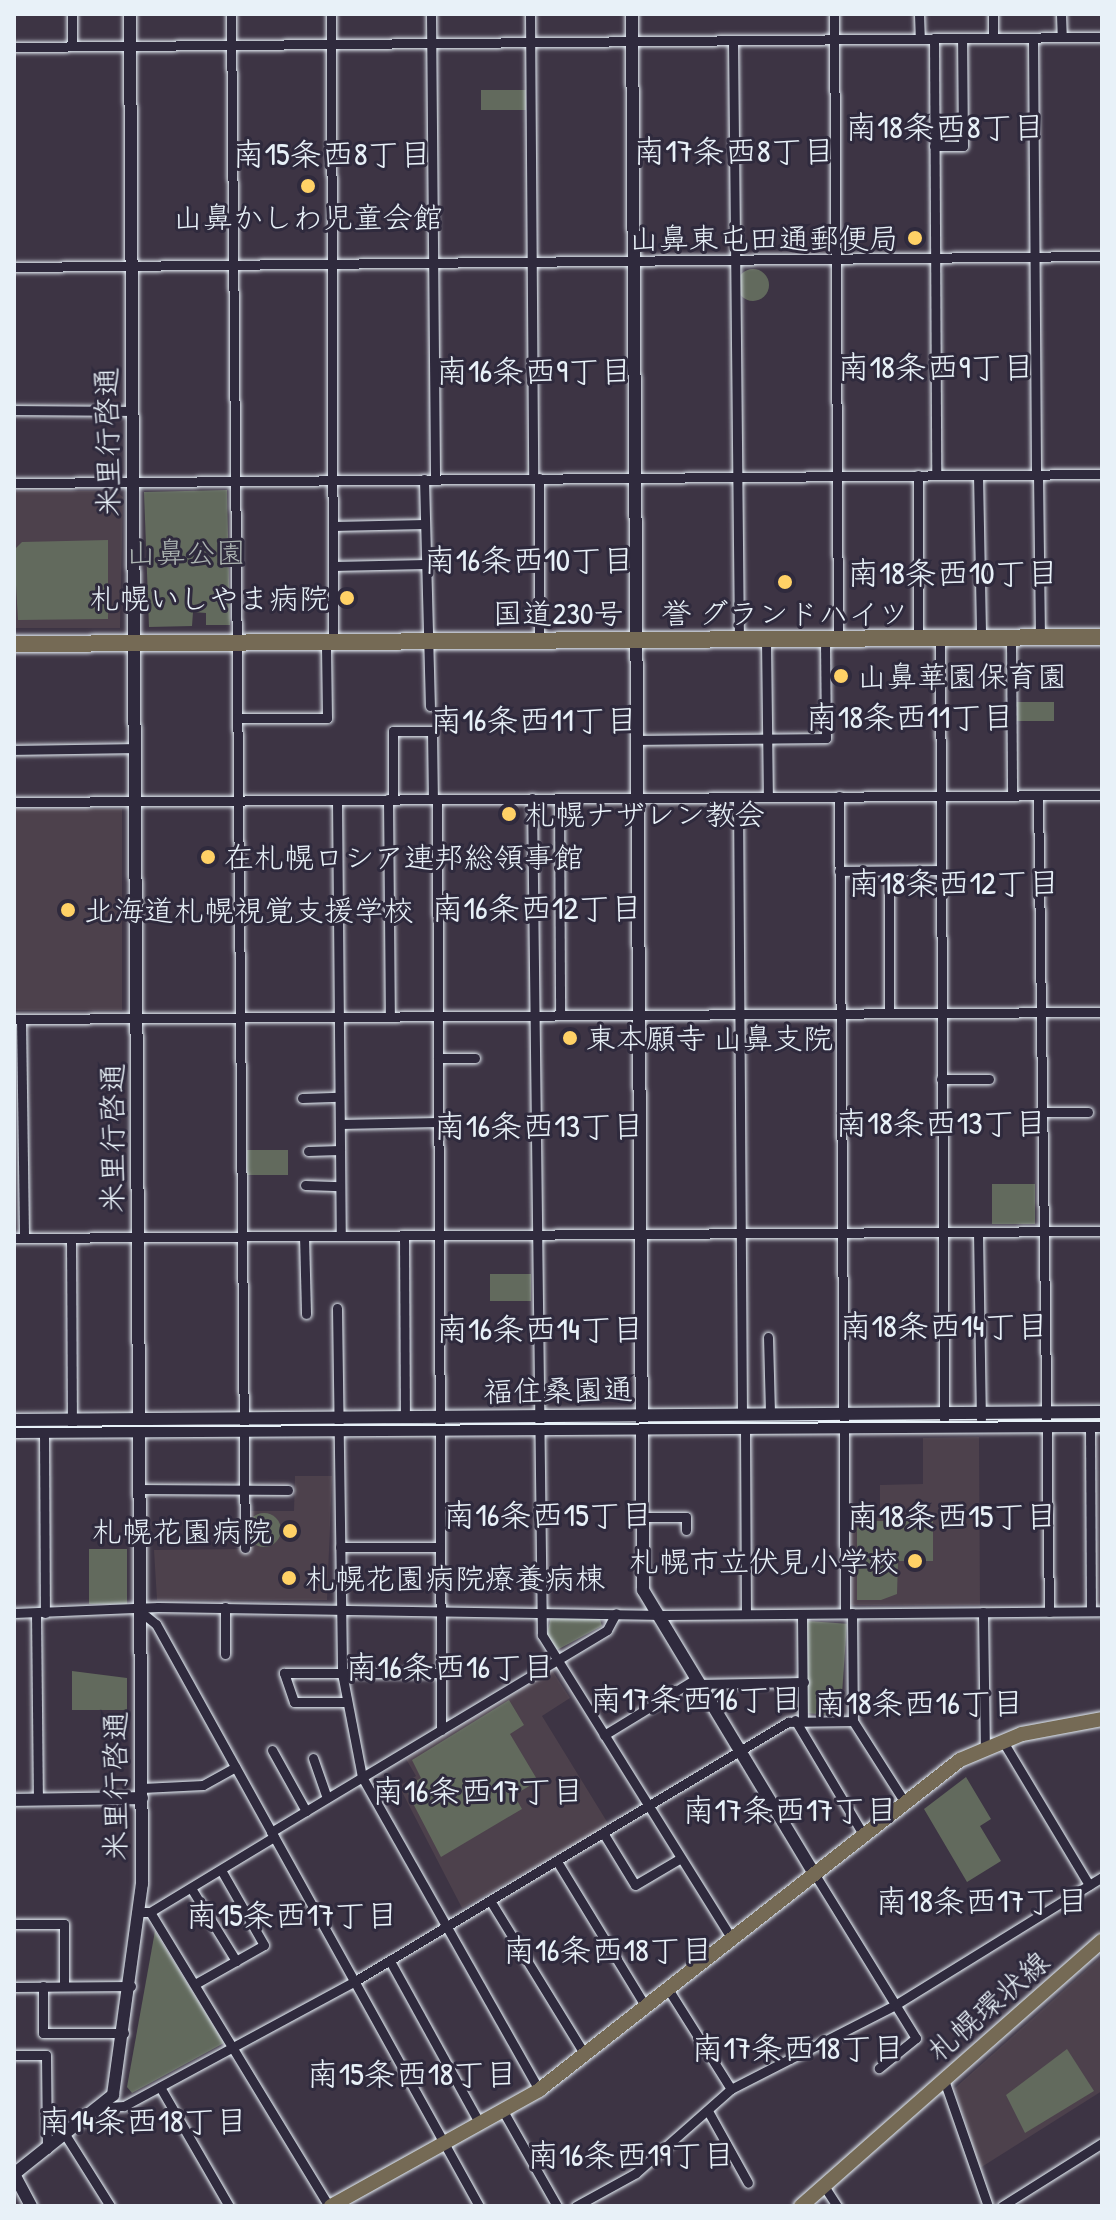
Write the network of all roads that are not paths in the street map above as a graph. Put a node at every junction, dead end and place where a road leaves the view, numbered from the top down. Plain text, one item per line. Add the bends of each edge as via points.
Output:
1 (72, 14) edge
2 (130, 14) edge
3 (231, 14) edge
4 (331, 14) edge
5 (431, 14) edge
6 (530, 14) edge
7 (632, 14) edge
8 (834, 14) edge
9 (919, 14) edge
10 (993, 14) edge
11 (1061, 14) edge
12 (1062, 37) junction
13 (1102, 37) edge
14 (934, 38) junction
15 (962, 38) junction
16 (993, 38) junction
17 (1033, 38) junction
18 (834, 39) junction
19 (920, 39) junction
20 (733, 40) junction
21 (632, 41) junction
22 (530, 42) junction
23 (431, 43) junction
24 (332, 44) junction
25 (231, 45) junction
26 (72, 46) junction
27 (131, 46) junction
28 (14, 47) edge
29 (934, 146) junction
30 (1102, 256) edge
31 (1035, 257) junction
32 (935, 258) junction
33 (735, 259) junction
34 (835, 259) junction
35 (634, 260) junction
36 (532, 261) junction
37 (433, 262) junction
38 (333, 263) junction
39 (234, 264) junction
40 (132, 265) junction
41 (14, 267) edge
42 (14, 410) edge
43 (132, 411) junction
44 (1037, 474) junction
45 (1102, 474) edge
46 (918, 475) junction
47 (936, 475) junction
48 (978, 475) junction
49 (837, 476) junction
50 (737, 477) junction
51 (536, 478) junction
52 (636, 478) junction
53 (429, 479) junction
54 (333, 480) junction
55 (235, 481) junction
56 (133, 482) junction
57 (14, 483) edge
58 (425, 524) junction
59 (333, 526) junction
60 (426, 564) junction
61 (333, 566) junction
62 (1102, 637) edge
63 (831, 638) junction
64 (918, 638) junction
65 (940, 638) junction
66 (981, 638) junction
67 (1011, 638) junction
68 (1040, 638) junction
69 (636, 640) junction
70 (739, 640) junction
71 (766, 640) junction
72 (539, 641) junction
73 (330, 642) junction
74 (428, 642) junction
75 (236, 643) junction
76 (14, 644) edge
77 (134, 644) junction
78 (430, 706) dead end
79 (237, 718) junction
80 (767, 739) junction
81 (636, 740) junction
82 (135, 748) junction
83 (14, 750) edge
84 (1012, 795) junction
85 (1038, 795) junction
86 (1102, 795) edge
87 (839, 796) junction
88 (940, 796) junction
89 (738, 797) junction
90 (768, 797) junction
91 (532, 798) junction
92 (559, 798) junction
93 (637, 798) junction
94 (391, 799) junction
95 (435, 799) junction
96 (238, 800) junction
97 (337, 800) junction
98 (135, 801) junction
99 (14, 802) edge
100 (940, 870) junction
101 (839, 871) junction
102 (889, 871) junction
103 (1039, 1012) junction
104 (1102, 1012) edge
105 (841, 1013) junction
106 (889, 1013) junction
107 (941, 1013) junction
108 (739, 1014) junction
109 (537, 1015) junction
110 (560, 1015) junction
111 (638, 1015) junction
112 (437, 1016) junction
113 (239, 1017) junction
114 (338, 1017) junction
115 (390, 1017) junction
116 (137, 1018) junction
117 (18, 1019) edge
118 (438, 1058) junction
119 (475, 1058) dead end
120 (941, 1079) junction
121 (989, 1079) dead end
122 (339, 1097) junction
123 (302, 1098) dead end
124 (1041, 1112) junction
125 (1088, 1112) dead end
126 (438, 1122) junction
127 (340, 1124) junction
128 (340, 1150) junction
129 (308, 1151) dead end
130 (305, 1185) dead end
131 (340, 1186) junction
132 (1102, 1231) edge
133 (941, 1232) junction
134 (978, 1232) junction
135 (1042, 1232) junction
136 (841, 1233) junction
137 (641, 1234) junction
138 (741, 1234) junction
139 (538, 1235) junction
140 (304, 1236) junction
141 (341, 1236) junction
142 (404, 1236) junction
143 (439, 1236) junction
144 (138, 1237) junction
145 (243, 1237) junction
146 (19, 1238) edge
147 (71, 1238) junction
148 (337, 1308) dead end
149 (306, 1314) dead end
150 (768, 1337) dead end
151 (1102, 1412) edge
152 (1043, 1413) junction
153 (742, 1414) junction
154 (770, 1414) junction
155 (642, 1415) junction
156 (405, 1417) junction
157 (139, 1418) junction
158 (14, 1420) edge
159 (843, 1420) junction
160 (944, 1420) junction
161 (981, 1420) junction
162 (541, 1423) junction
163 (339, 1424) junction
164 (440, 1424) junction
165 (245, 1425) junction
166 (72, 1426) junction
167 (1049, 1426) junction
168 (1096, 1426) edge
169 (745, 1428) junction
170 (642, 1430) junction
171 (14, 1432) edge
172 (44, 1432) junction
173 (140, 1432) junction
174 (141, 1489) junction
175 (245, 1490) junction
176 (288, 1490) dead end
177 (642, 1517) junction
178 (686, 1530) dead end
179 (340, 1547) junction
180 (440, 1547) junction
181 (245, 1548) dead end
182 (225, 1607) junction
183 (341, 1607) junction
184 (441, 1608) junction
185 (542, 1608) junction
186 (1091, 1611) junction
187 (1102, 1611) edge
188 (141, 1612) junction
189 (983, 1612) junction
190 (1049, 1612) junction
191 (14, 1613) edge
192 (41, 1613) junction
193 (616, 1613) junction
194 (849, 1613) junction
195 (746, 1614) junction
196 (802, 1614) junction
197 (655, 1615) junction
198 (225, 1654) dead end
199 (558, 1659) junction
200 (342, 1673) junction
201 (440, 1673) junction
202 (695, 1682) junction
203 (804, 1682) junction
204 (347, 1702) junction
205 (1102, 1719) edge
206 (799, 1720) junction
207 (853, 1721) junction
208 (441, 1730) junction
209 (604, 1735) junction
210 (1002, 1740) junction
211 (985, 1747) junction
212 (272, 1750) dead end
213 (740, 1752) junction
214 (313, 1758) dead end
215 (235, 1767) junction
216 (362, 1777) junction
217 (142, 1793) junction
218 (327, 1798) junction
219 (38, 1799) junction
220 (14, 1800) edge
221 (904, 1801) junction
222 (651, 1810) junction
223 (306, 1811) junction
224 (273, 1834) junction
225 (863, 1834) junction
226 (605, 1836) junction
227 (681, 1858) junction
228 (558, 1863) junction
229 (221, 1870) junction
230 (814, 1873) junction
231 (1102, 1877) edge
232 (1089, 1885) junction
233 (191, 1888) junction
234 (491, 1902) junction
235 (145, 1912) junction
236 (14, 1924) edge
237 (447, 1927) junction
238 (731, 1938) junction
239 (1102, 1941) edge
240 (236, 1961) junction
241 (390, 1961) junction
242 (355, 1981) junction
243 (195, 1984) junction
244 (43, 1986) junction
245 (64, 1986) junction
246 (131, 1986) junction
247 (14, 1987) edge
248 (668, 1989) junction
249 (895, 2005) junction
250 (646, 2007) junction
251 (124, 2033) junction
252 (233, 2045) junction
253 (14, 2055) edge
254 (585, 2055) junction
255 (879, 2068) dead end
256 (944, 2080) junction
257 (160, 2087) junction
258 (731, 2089) junction
259 (539, 2090) junction
260 (108, 2107) junction
261 (503, 2111) junction
262 (708, 2111) junction
263 (480, 2124) junction
264 (66, 2136) junction
265 (1102, 2143) edge
266 (445, 2144) junction
267 (47, 2149) junction
268 (14, 2174) edge
269 (748, 2183) dead end
270 (824, 2186) junction
271 (31, 2206) edge
272 (110, 2206) edge
273 (229, 2206) edge
274 (330, 2206) edge
275 (479, 2206) edge
276 (557, 2206) edge
277 (576, 2206) edge
278 (801, 2206) edge
279 (837, 2206) edge
280 (988, 2206) edge
281 (1002, 2206) edge

1 - 26 street
2 - 27 street, 米里行啓通
3 - 25 street
4 - 24 street
5 - 23 street
6 - 22 street
7 - 21 street
8 - 18 street
9 - 19 street
10 - 16 street
11 - 12 street
12 - 13 street
12 - 17 street
14 - 15 street
14 - 19 street
14 - 29 street
15 - 16 street
15 - 29 street via 963,146
16 - 17 street
17 - 31 street
18 - 19 street
18 - 20 street
18 - 34 street
20 - 21 street
20 - 33 street
21 - 22 street
21 - 35 street
22 - 23 street
22 - 36 street
23 - 24 street
23 - 37 street
24 - 25 street
24 - 38 street
25 - 27 street
25 - 39 street
26 - 27 street
26 - 28 street
27 - 40 street, 米里行啓通
29 - 32 street
30 - 31 street
31 - 32 street
31 - 44 street
32 - 34 street
32 - 47 street
33 - 34 street
33 - 35 street
33 - 50 street
34 - 49 street
35 - 36 street
35 - 52 street
36 - 37 street
36 - 51 street
37 - 38 street
37 - 53 street
38 - 39 street
38 - 54 street
39 - 40 street
39 - 55 street
40 - 41 street
40 - 43 street, 米里行啓通
42 - 43 street
43 - 56 street, 米里行啓通
44 - 45 street
44 - 48 street
44 - 68 street
46 - 47 street
46 - 49 street
46 - 64 street
47 - 48 street
48 - 66 street
49 - 50 street
49 - 63 street
50 - 52 street
50 - 70 street
51 - 52 street
51 - 53 street
51 - 72 street
52 - 69 street
53 - 54 street
53 - 58 street
54 - 55 street
54 - 59 street
55 - 56 street
55 - 75 street
56 - 57 street
56 - 77 street, 米里行啓通
58 - 59 street
58 - 60 street
59 - 61 street
60 - 61 street
60 - 74 street
61 - 73 street
62 - 68 highway, 国道230号
63 - 64 highway, 国道230号
63 - 71 highway, 国道230号
63 - 80 street via 826,738
64 - 65 highway, 国道230号
65 - 66 highway, 国道230号
65 - 88 street
66 - 67 highway, 国道230号
67 - 68 highway, 国道230号
67 - 84 street
69 - 70 highway, 国道230号
69 - 72 highway, 国道230号
69 - 81 street
70 - 71 highway, 国道230号
71 - 80 street
72 - 74 highway, 国道230号
73 - 74 highway, 国道230号
73 - 75 highway, 国道230号
73 - 79 street via 327,718
74 - 78 street
75 - 77 highway, 国道230号
75 - 79 street
76 - 77 highway, 国道230号
77 - 82 street, 米里行啓通
79 - 96 street
80 - 81 street
80 - 90 street
81 - 93 street
82 - 83 street
82 - 98 street, 米里行啓通
84 - 85 street
84 - 88 street
85 - 86 street
85 - 103 street
87 - 88 street
87 - 90 street
87 - 101 street
88 - 100 street
89 - 90 street
89 - 93 street
89 - 108 street
91 - 92 street
91 - 95 street
91 - 109 street
92 - 93 street
92 - 110 street
93 - 111 street
94 - 95 street
94 - 95 street via 393,731 432,731
94 - 97 street
94 - 115 street
95 - 112 street
96 - 97 street
96 - 98 street
96 - 113 street
97 - 114 street
98 - 99 street
98 - 116 street, 米里行啓通
100 - 102 street
100 - 107 street
101 - 102 street
101 - 105 street
102 - 106 street
103 - 104 street
103 - 107 street
103 - 124 street
105 - 106 street
105 - 108 street
105 - 136 street
106 - 107 street
107 - 120 street
108 - 111 street
108 - 138 street
109 - 110 street
109 - 112 street
109 - 139 street
110 - 111 street
111 - 137 street
112 - 115 street
112 - 118 street
113 - 114 street
113 - 116 street
113 - 145 street
114 - 115 street
114 - 122 street
116 - 117 street
116 - 144 street, 米里行啓通
117 - 146 street
118 - 119 street
118 - 126 street
120 - 121 street
120 - 133 street
122 - 123 street
122 - 127 street
124 - 125 street
124 - 135 street
126 - 127 street
126 - 143 street
127 - 128 street
128 - 129 street
128 - 131 street
130 - 131 street
131 - 141 street
132 - 135 street
133 - 134 street
133 - 136 street
133 - 160 street
134 - 135 street
134 - 161 street
135 - 152 street
136 - 138 street
136 - 159 street
137 - 138 street
137 - 139 street
137 - 155 street
138 - 153 street
139 - 143 street
139 - 162 street
140 - 141 street
140 - 145 street
140 - 149 street
141 - 142 street
142 - 143 street
142 - 156 street
143 - 164 street
144 - 145 street
144 - 147 street
144 - 157 street, 米里行啓通
145 - 165 street
146 - 147 street
147 - 166 street
148 - 163 street
150 - 154 street
151 - 152 street, 福住桑園通
152 - 161 street, 福住桑園通
152 - 167 street
153 - 154 street, 福住桑園通
153 - 155 street, 福住桑園通
154 - 159 street, 福住桑園通
155 - 162 street, 福住桑園通
155 - 170 street
156 - 163 street, 福住桑園通
156 - 164 street, 福住桑園通
157 - 165 street, 福住桑園通
157 - 166 street, 福住桑園通
157 - 173 street, 米里行啓通
158 - 166 street, 福住桑園通
159 - 160 street, 福住桑園通
159 - 169 street, 福住桑園通
159 - 194 street
160 - 161 street, 福住桑園通
161 - 167 street, 福住桑園通
162 - 164 street, 福住桑園通
162 - 170 street, 福住桑園通
162 - 185 street
163 - 164 street, 福住桑園通
163 - 165 street, 福住桑園通
163 - 179 street
164 - 180 street
165 - 173 street, 福住桑園通
165 - 175 street
166 - 172 street, 福住桑園通
166 - 173 street, 福住桑園通
167 - 168 street, 福住桑園通
167 - 190 street
168 - 186 street
169 - 170 street, 福住桑園通
169 - 195 street
170 - 177 street
171 - 172 street, 福住桑園通
172 - 192 street
173 - 174 street, 米里行啓通
174 - 175 street
174 - 188 street, 米里行啓通
175 - 176 street
175 - 181 street
177 - 178 street via 686,1517
177 - 197 street via 643,1590
179 - 180 street
179 - 183 street
180 - 184 street
182 - 183 street
182 - 188 street
182 - 198 street
183 - 184 street
183 - 200 street
184 - 185 street
184 - 201 street
185 - 193 street
185 - 199 street via 542,1635
186 - 187 street
186 - 190 street
188 - 192 street
188 - 215 street via 156,1624
188 - 217 street, 米里行啓通
189 - 190 street
189 - 194 street
189 - 211 street
191 - 192 street
192 - 219 street
193 - 197 street
193 - 199 street via 607,1630
194 - 196 street
194 - 207 street
195 - 196 street
195 - 197 street
196 - 203 street
197 - 202 street
199 - 208 street
199 - 209 street
200 - 201 street
200 - 204 street
200 - 204 street via 284,1673 294,1702
201 - 208 street
202 - 203 street
202 - 209 street
202 - 213 street
203 - 206 street
204 - 216 street
205 - 210 main road
206 - 207 street
206 - 213 street
206 - 225 street
207 - 221 street
208 - 216 street
209 - 222 street
210 - 211 main road
210 - 232 street
211 - 221 main road
212 - 223 street
213 - 222 street
213 - 230 street
214 - 218 street
215 - 217 street via 203,1785
215 - 224 street
216 - 218 street
216 - 237 street
217 - 219 street
217 - 235 street, 米里行啓通
218 - 223 street
219 - 220 street
221 - 225 main road
222 - 226 street
222 - 227 street
223 - 224 street
224 - 229 street
224 - 242 street
225 - 230 main road
226 - 227 street via 635,1885
226 - 228 street
227 - 238 street
228 - 234 street
228 - 250 street
229 - 233 street
229 - 240 street via 264,1945
230 - 238 main road
230 - 249 street
231 - 232 street
232 - 249 street
233 - 235 street
233 - 240 street
234 - 237 street
234 - 254 street
235 - 243 street
235 - 246 street, 米里行啓通
236 - 245 street via 64,1924
237 - 241 street
237 - 259 street
238 - 248 main road
239 - 256 main road, 札幌環状線
240 - 243 street
241 - 242 street
241 - 263 street
242 - 252 street
242 - 266 street
243 - 252 street
244 - 245 street
244 - 247 street
244 - 251 street via 43,2033
245 - 246 street
246 - 251 street, 米里行啓通
248 - 250 main road
248 - 258 street
249 - 255 street via 916,2038
249 - 258 street
250 - 254 main road
251 - 260 street, 米里行啓通
252 - 257 street
252 - 274 street
253 - 267 street via 46,2055
254 - 259 main road
256 - 270 main road, 札幌環状線
256 - 280 street
257 - 260 street
257 - 273 street
258 - 262 street
259 - 261 main road
260 - 264 street
261 - 263 main road
261 - 276 street
262 - 269 street
262 - 277 street via 636,2173
263 - 266 main road
264 - 267 street
264 - 272 street
265 - 281 street
266 - 274 main road
266 - 275 street
267 - 268 street
268 - 271 street
270 - 278 main road, 札幌環状線
270 - 279 street

